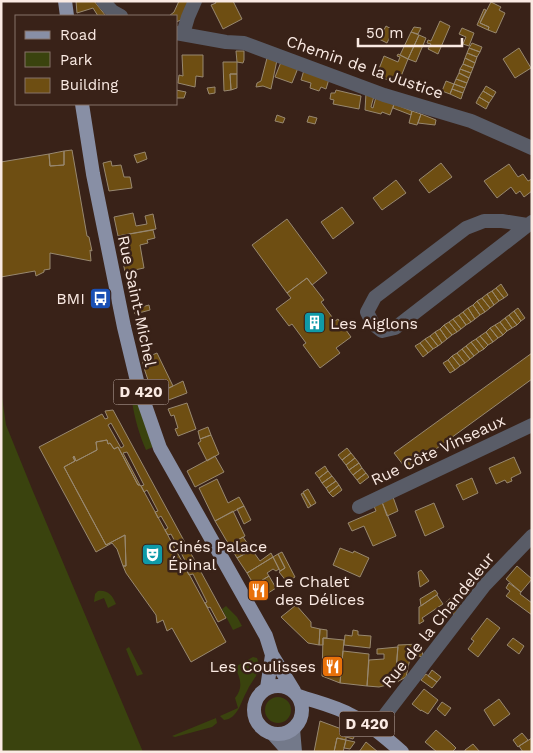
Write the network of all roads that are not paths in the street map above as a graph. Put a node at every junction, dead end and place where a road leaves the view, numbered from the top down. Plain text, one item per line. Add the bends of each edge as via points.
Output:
1 (65, 1) edge
2 (103, 1) edge
3 (195, 1) edge
4 (67, 15) edge
5 (120, 15) edge
6 (180, 34) edge
7 (82, 105) edge
8 (532, 148) edge
9 (529, 223) edge
10 (532, 425) edge
11 (359, 507) dead end
12 (532, 536) edge
13 (272, 655) junction
14 (267, 688) junction
15 (296, 694) junction
16 (326, 706) junction
17 (297, 723) junction
18 (375, 728) junction
19 (273, 734) junction
20 (289, 752) edge
21 (295, 752) edge
22 (402, 752) edge

1 - 4 main road
2 - 5 street
3 - 6 street, Chemin de la Justice
6 - 8 street, Chemin de la Justice via 244,43 384,95 470,121
7 - 13 main road, Rue Saint-Michel / D 420 via 93,174 138,385 160,448 266,636
9 - 9 street via 395,328 382,331 373,324 367,312 376,297 466,228 484,222
10 - 11 street, Rue Côte Vinseaux
12 - 18 street, Rue de la Chandeleur via 484,586
13 - 14 main road, Rue Saint-Michel / D 420
13 - 15 main road, Rue Saint-Michel / D 420
14 - 15 main road via 285,686
14 - 19 main road via 256,700 254,714 261,727
15 - 16 main road, D 420
15 - 17 main road via 302,703
16 - 17 main road, D 420
16 - 18 main road, D 420
17 - 19 main road via 280,735
17 - 21 main road
18 - 22 main road, D 420
19 - 20 main road

